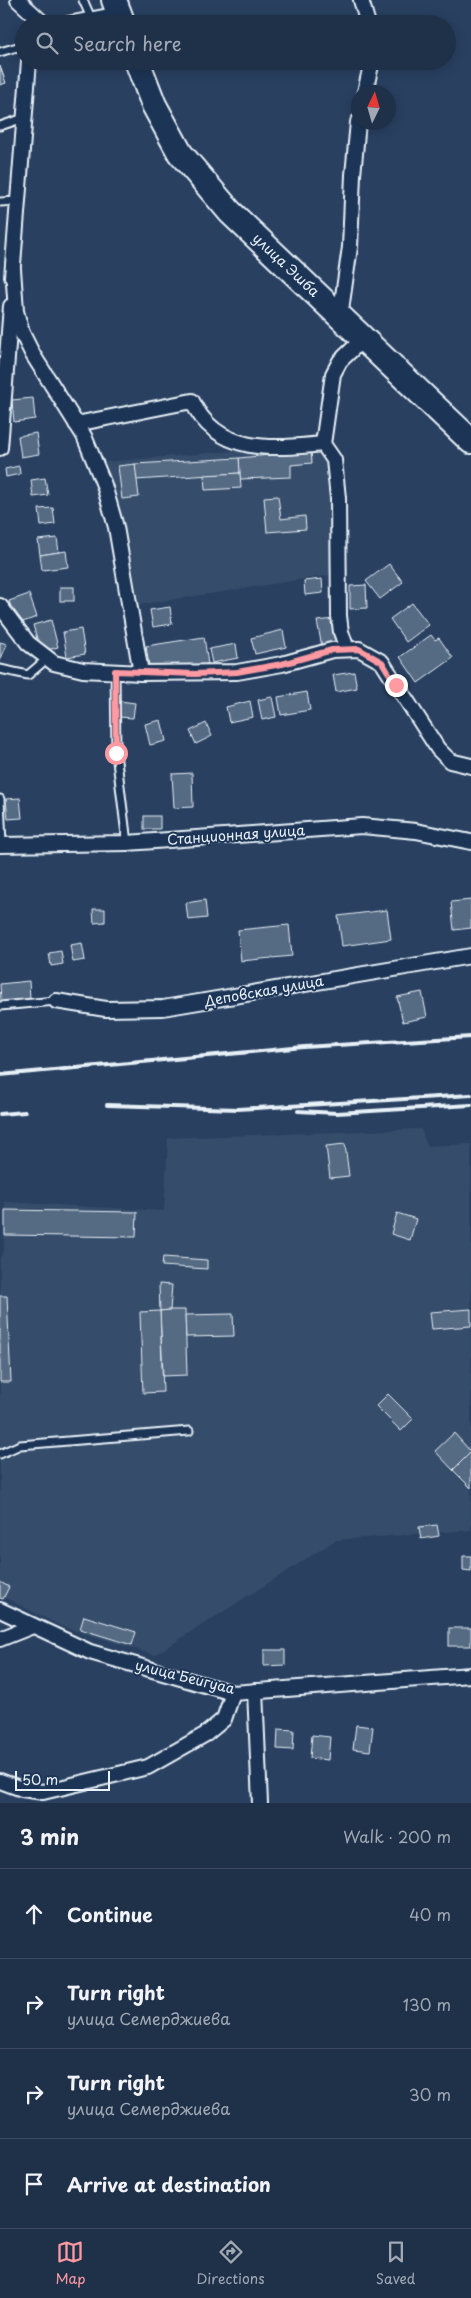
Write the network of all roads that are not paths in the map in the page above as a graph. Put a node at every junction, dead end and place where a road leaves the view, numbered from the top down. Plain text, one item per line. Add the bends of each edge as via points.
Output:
1 (18, 0) edge
2 (82, 0) edge
3 (361, 0) edge
4 (34, 15) edge
5 (90, 15) edge
6 (365, 15) edge
7 (15, 48) edge
8 (0, 52) edge
9 (28, 70) edge
10 (140, 70) edge
11 (370, 70) edge
12 (367, 85) edge
13 (24, 118) junction
14 (0, 126) edge
15 (357, 130) edge
16 (18, 201) junction
17 (0, 202) edge
18 (13, 269) junction
19 (340, 317) junction
20 (362, 339) junction
21 (2, 407) edge
22 (76, 424) junction
23 (471, 441) edge
24 (324, 444) junction
25 (0, 448) edge
26 (0, 606) edge
27 (347, 649) junction
28 (48, 658) junction
29 (0, 669) edge
30 (115, 671) junction
31 (141, 674) junction
32 (471, 766) edge
33 (0, 799) edge
34 (127, 842) junction
35 (471, 842) edge
36 (1, 845) edge
37 (471, 956) edge
38 (56, 1001) joint
39 (0, 1006) edge
40 (189, 1431) dead end
41 (0, 1454) edge
42 (0, 1610) edge
43 (33, 1626) junction
44 (0, 1639) edge
45 (471, 1674) edge
46 (255, 1691) junction
47 (233, 1693) junction
48 (0, 1781) edge
49 (260, 1803) edge

1 - 4 street
2 - 5 lane
3 - 6 street
7 - 8 lane
9 - 13 street
10 - 19 highway, улица Эшба via 154,105 180,153 230,212
11 - 12 street
13 - 14 lane
13 - 16 street
15 - 19 street via 350,247
16 - 17 lane
16 - 18 street
18 - 21 street
18 - 22 street via 16,311 22,333
19 - 20 highway, улица Эшба
20 - 23 highway, улица Эшба
20 - 24 street via 340,361 333,374
21 - 25 street
22 - 24 street via 192,401 209,426 252,446 273,449
22 - 31 street via 104,485 116,527
24 - 27 street via 334,460 338,498 339,616
26 - 28 street via 28,643
27 - 31 street via 237,672
27 - 32 street via 359,649 382,662 438,749 450,760
28 - 29 lane via 28,675
28 - 30 street via 54,663 83,670
30 - 31 street
30 - 34 lane via 116,753
33 - 36 lane
34 - 35 street, Станционная улица via 362,826 416,831
34 - 36 street, Станционная улица
37 - 38 street, Деповская улица via 163,1008 106,1009
38 - 39 lane
40 - 41 lane via 20,1445
42 - 43 street, улица Беигуаа
43 - 44 street
43 - 47 street, улица Беигуаа via 90,1652
45 - 46 street, улица Беигуаа
46 - 47 street, улица Беигуаа
46 - 49 street
47 - 48 street via 224,1719 206,1734 148,1766 43,1792 22,1790

